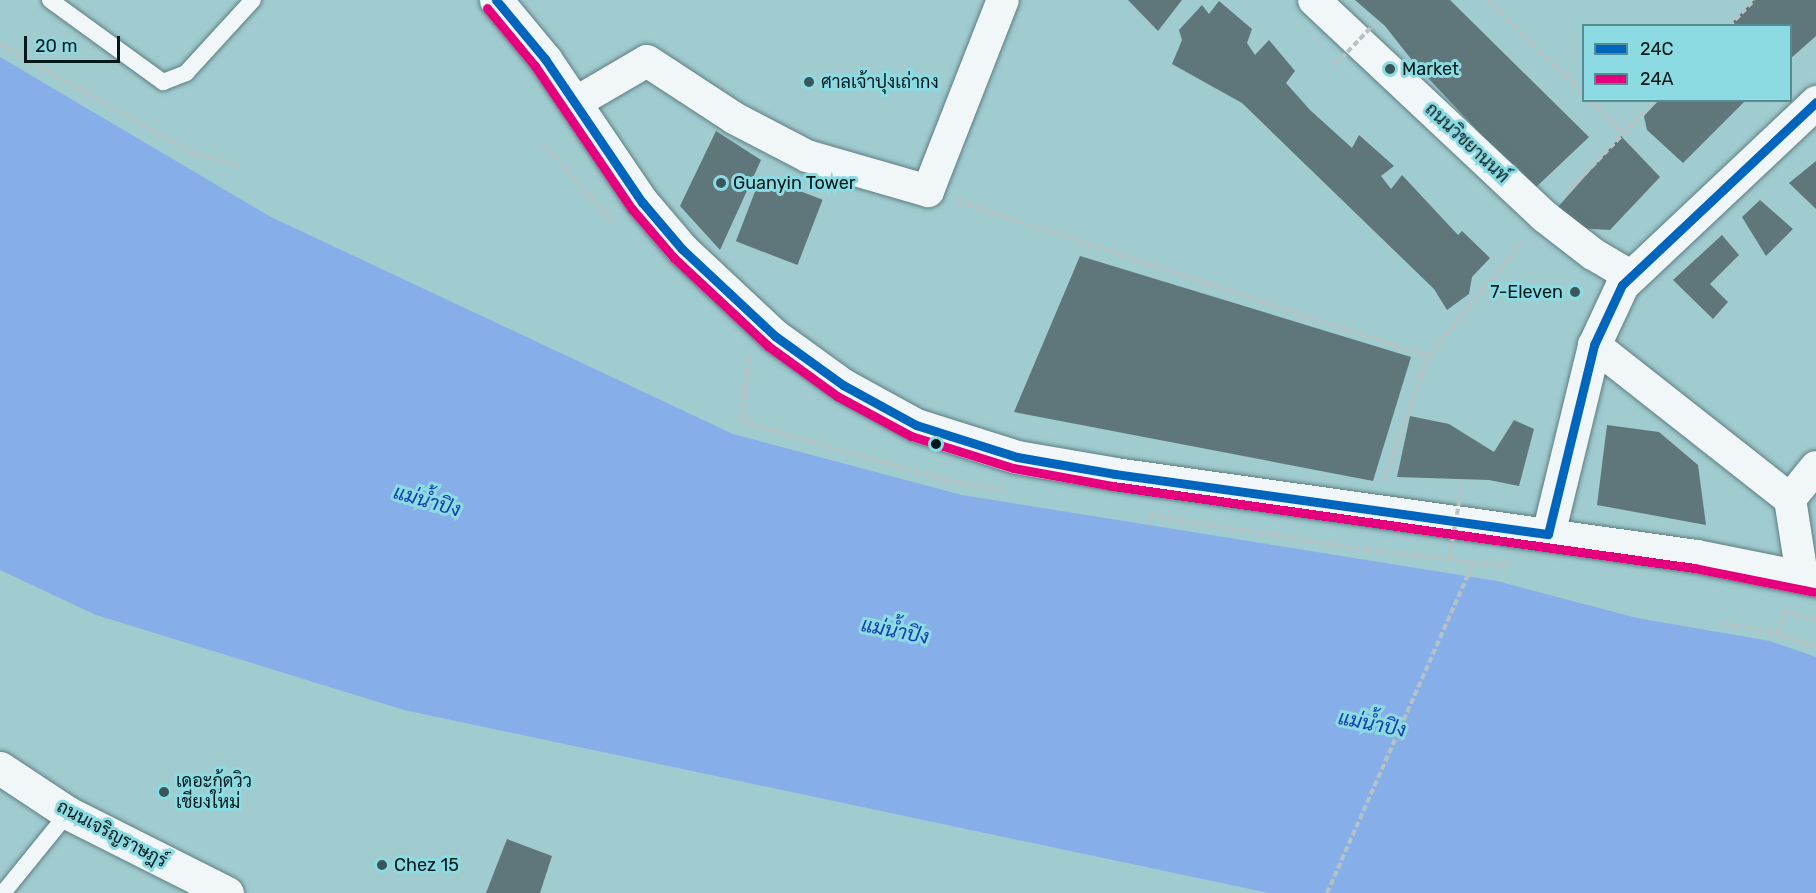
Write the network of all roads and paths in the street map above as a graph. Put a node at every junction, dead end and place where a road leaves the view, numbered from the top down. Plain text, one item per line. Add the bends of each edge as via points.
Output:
1 (50, 0) edge
2 (253, 0) edge
3 (496, 0) edge
4 (1004, 0) edge
5 (1314, 0) edge
6 (1487, 0) edge
7 (1754, 0) edge
8 (1377, 21) dead end
9 (1731, 24) edge
10 (0, 44) edge
11 (1335, 64) dead end
12 (1582, 92) edge
13 (1592, 102) edge
14 (1654, 102) edge
15 (1816, 102) edge
16 (575, 104) junction
17 (1623, 133) junction
18 (244, 167) dead end
19 (928, 191) junction
20 (1544, 216) junction
21 (1629, 274) junction
22 (1594, 345) junction
23 (1428, 356) junction
24 (1816, 467) edge
25 (1461, 486) dead end
26 (1790, 499) junction
27 (1374, 511) junction
28 (1548, 534) junction
29 (1411, 555) dead end
30 (1449, 559) junction
31 (1474, 562) junction
32 (1506, 566) dead end
33 (1809, 578) edge
34 (1816, 620) edge
35 (1723, 623) dead end
36 (1776, 633) junction
37 (1816, 647) edge
38 (0, 768) edge
39 (68, 813) junction
40 (3, 893) edge
41 (227, 893) edge
42 (1327, 893) edge

1 - 2 lane via 163,81 186,73
3 - 16 street via 545,59
4 - 19 street
5 - 20 street, ถนนวิชยานนท์
6 - 12 path
7 - 9 path
8 - 11 path, bridge
10 - 18 path via 191,152
13 - 17 path
14 - 17 path
15 - 21 street
16 - 19 street via 647,61 734,118 807,156
16 - 27 street via 642,202 721,288 776,336 843,385 916,425 1017,457
17 - 20 path
19 - 23 path
20 - 21 street, ถนนวิชยานนท์ via 1593,254
20 - 23 path
21 - 22 street
22 - 26 street
22 - 28 street
23 - 27 path
24 - 26 street
25 - 30 path, bridge
26 - 33 street
27 - 28 street
28 - 33 street
29 - 30 path
30 - 31 path
31 - 32 path
31 - 42 path
34 - 36 path via 1785,611
35 - 36 path
36 - 37 path
38 - 39 street, ถนนเจริญราษฎร์
39 - 40 lane
39 - 41 street, ถนนเจริญราษฎร์

